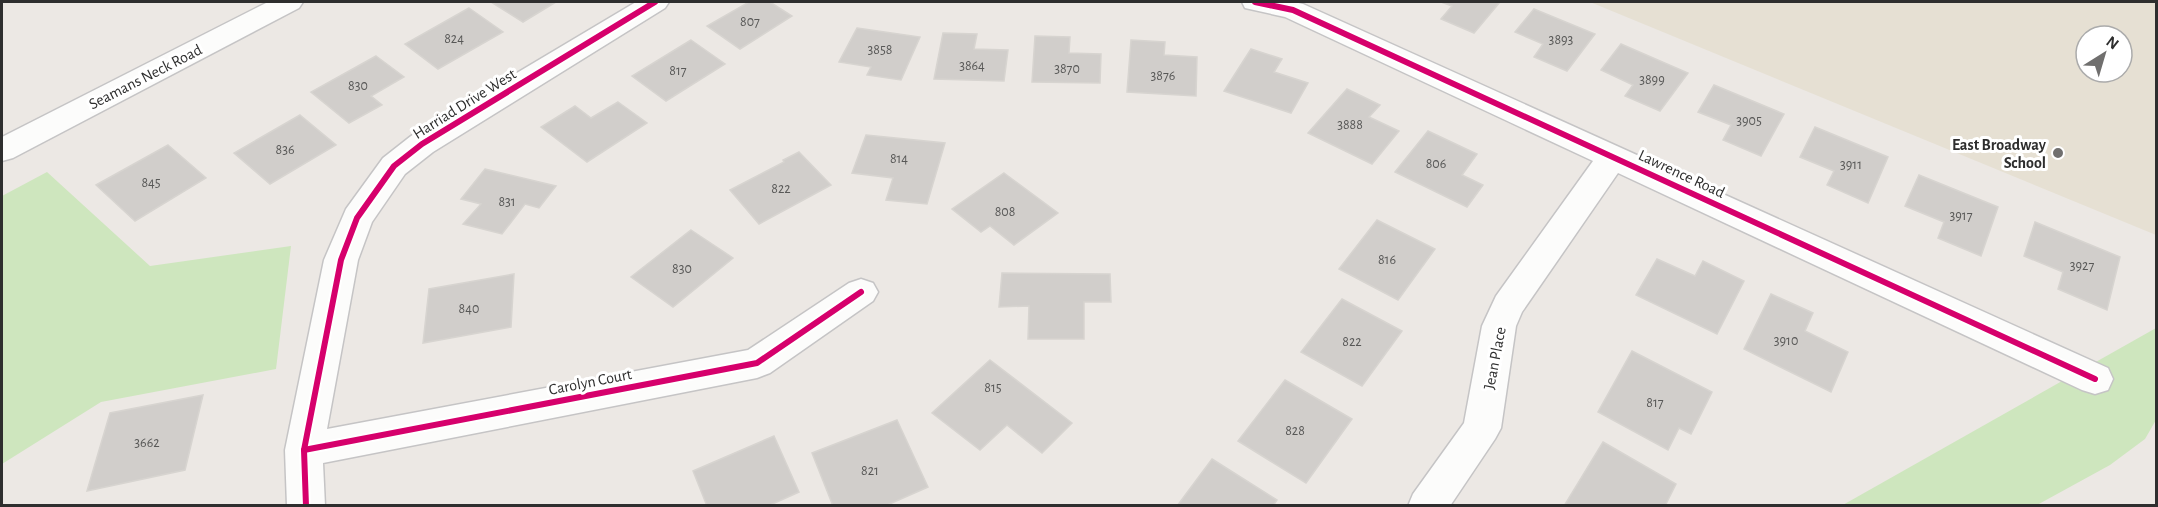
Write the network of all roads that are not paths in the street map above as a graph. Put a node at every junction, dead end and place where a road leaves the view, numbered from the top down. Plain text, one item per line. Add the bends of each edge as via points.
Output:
1 (289, 2) edge
2 (655, 2) edge
3 (1255, 2) edge
4 (2, 150) edge
5 (1613, 156) junction
6 (861, 292) dead end
7 (2095, 379) dead end
8 (304, 450) junction
9 (306, 506) edge
10 (1427, 506) edge

1 - 4 street, Seamans Neck Road
2 - 8 street, Harriad Drive West via 492,99 394,166 357,218 341,260
3 - 5 street, Lawrence Road via 1293,10
5 - 7 street, Lawrence Road
5 - 10 street, Jean Place via 1508,306 1499,326 1482,428
6 - 8 street, Carolyn Court via 757,363
8 - 9 street, Harriad Drive West

